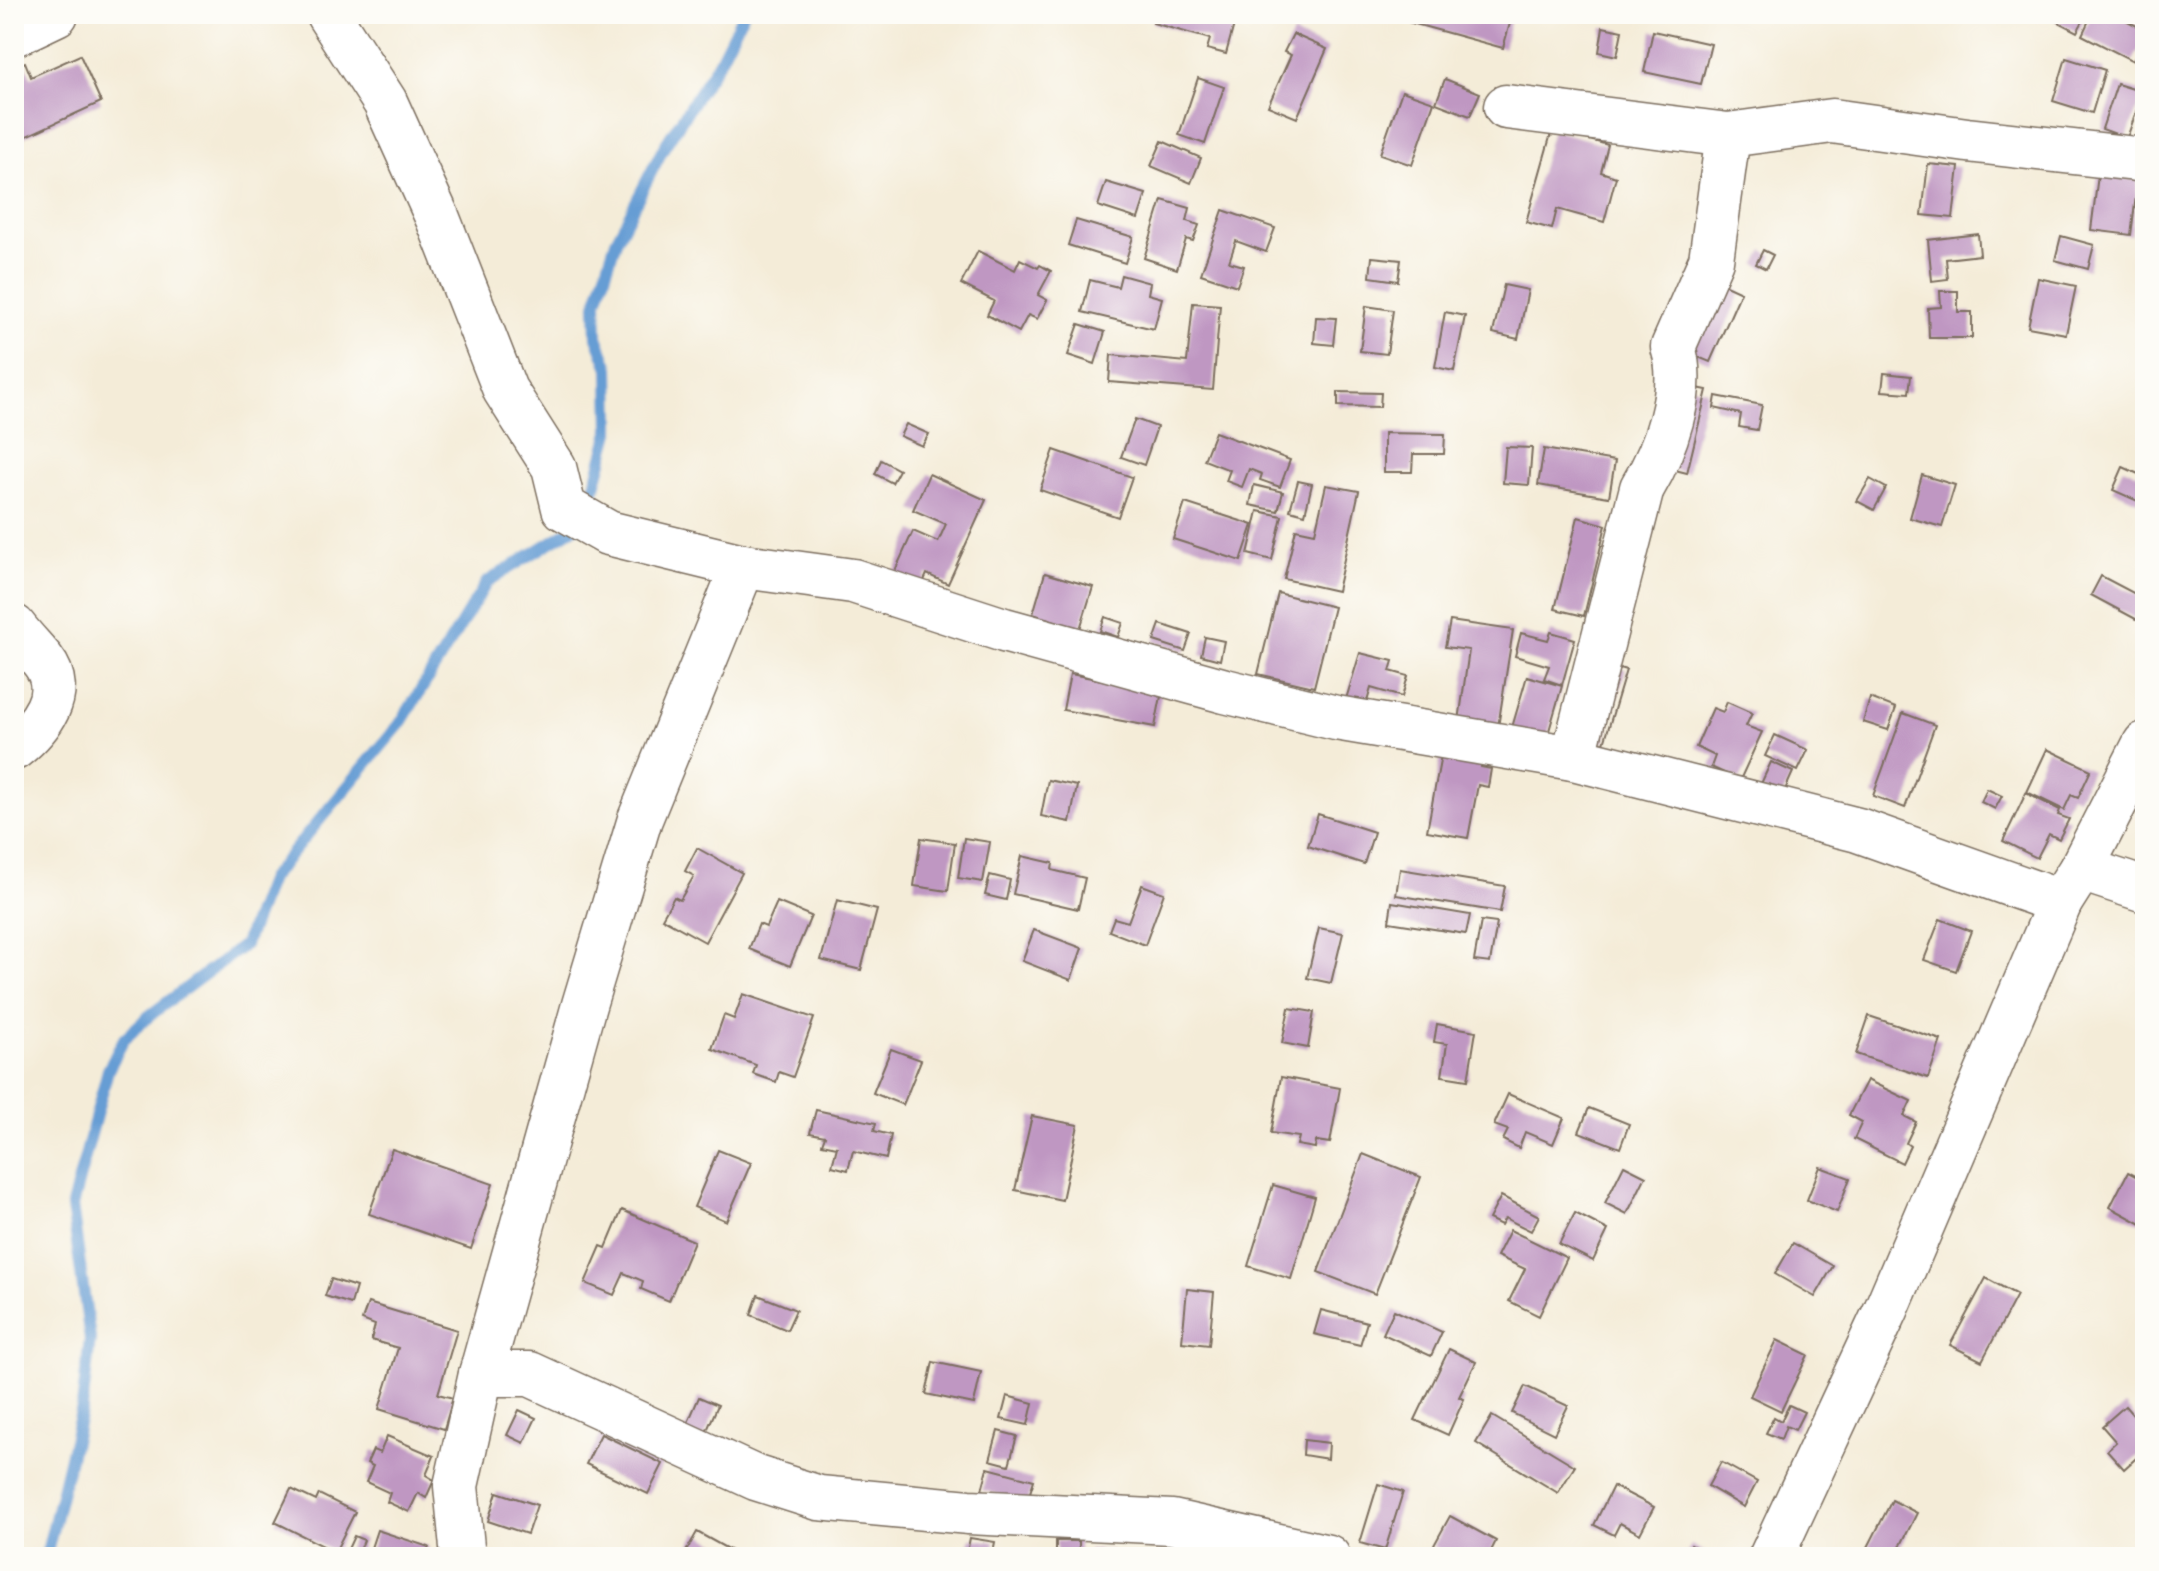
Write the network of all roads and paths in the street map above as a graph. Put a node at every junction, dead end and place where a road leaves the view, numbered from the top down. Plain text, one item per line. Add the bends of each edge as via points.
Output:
1 (56, 14) edge
2 (328, 14) edge
3 (14, 34) edge
4 (1506, 107) dead end
5 (1728, 135) junction
6 (2145, 160) edge
7 (743, 566) junction
8 (14, 627) edge
9 (2145, 744) edge
10 (14, 748) edge
11 (1573, 758) junction
12 (2071, 885) junction
13 (2145, 890) edge
14 (481, 1374) junction
15 (463, 1557) edge
16 (1328, 1557) edge
17 (1771, 1557) edge

1 - 3 street
2 - 7 street via 385,102 505,390 554,467 564,508 608,533
4 - 5 street
5 - 6 street via 1832,121
5 - 11 street via 1711,260 1673,347 1677,395 1656,465 1642,488
7 - 11 street via 853,581 1004,630 1336,718
7 - 14 street via 640,819
8 - 10 street via 45,663 55,689 50,707
9 - 12 street
11 - 12 street
12 - 13 street
12 - 17 street via 1886,1310
14 - 15 street via 456,1486
14 - 16 street via 530,1374 756,1478 819,1498 1172,1522

